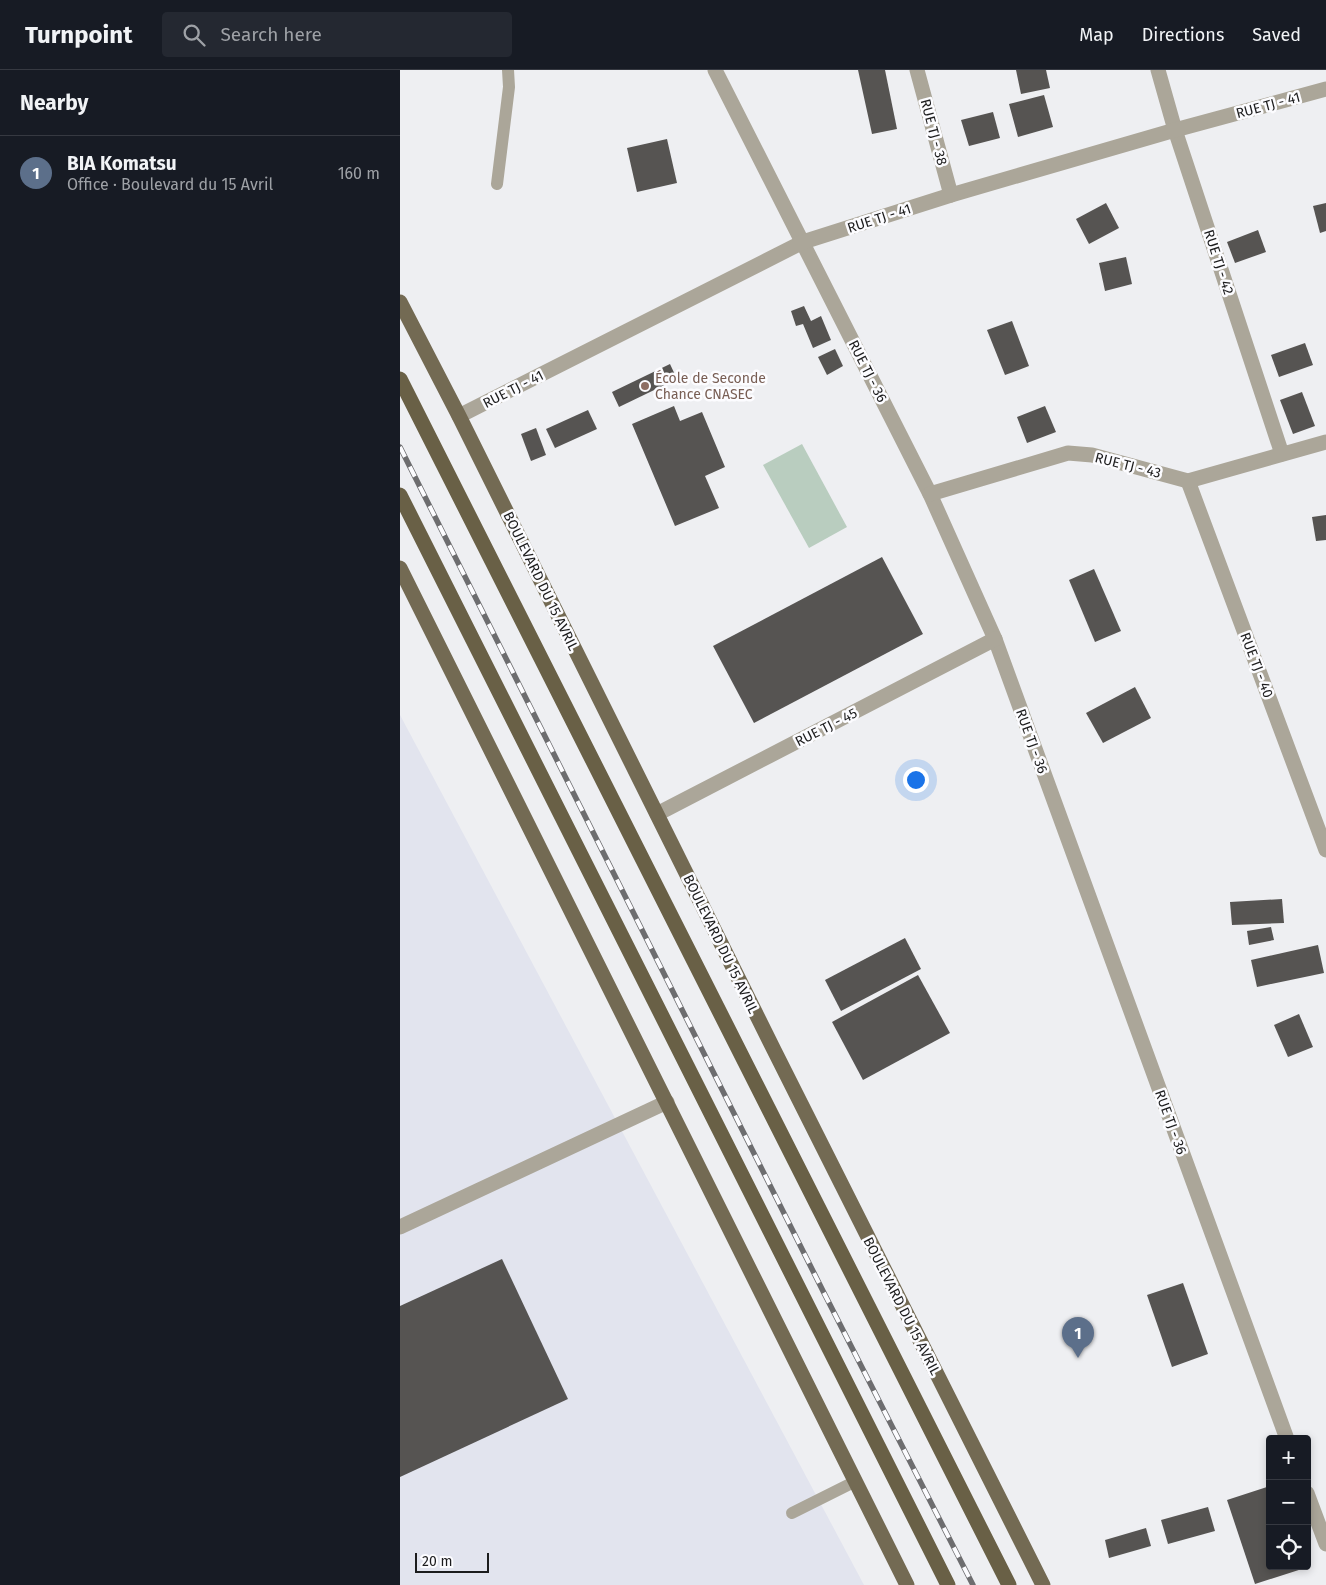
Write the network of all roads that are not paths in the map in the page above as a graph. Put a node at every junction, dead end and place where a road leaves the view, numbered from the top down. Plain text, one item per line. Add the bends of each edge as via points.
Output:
1 (508, 70) edge
2 (715, 70) edge
3 (917, 70) edge
4 (1158, 70) edge
5 (1326, 89) edge
6 (1176, 130) junction
7 (497, 184) dead end
8 (952, 195) junction
9 (803, 242) junction
10 (400, 302) edge
11 (400, 379) edge
12 (459, 416) junction
13 (1326, 442) edge
14 (1282, 454) junction
15 (1188, 480) junction
16 (930, 494) junction
17 (400, 495) edge
18 (400, 568) edge
19 (996, 639) junction
20 (657, 814) junction
21 (1326, 850) edge
22 (667, 1102) junction
23 (400, 1227) edge
24 (1286, 1435) edge
25 (856, 1481) junction
26 (1311, 1504) edge
27 (792, 1513) dead end
28 (1326, 1544) edge
29 (907, 1585) edge
30 (948, 1585) edge
31 (1009, 1585) edge
32 (1043, 1585) edge

1 - 7 lane
2 - 9 street, RUE TJ - 36
3 - 8 street, RUE TJ - 38
4 - 6 street, RUE TJ - 42
5 - 6 street, RUE TJ - 41
6 - 8 street, RUE TJ - 41
6 - 14 street, RUE TJ - 42
8 - 9 street, RUE TJ - 41
9 - 12 street, RUE TJ - 41
9 - 16 street, RUE TJ - 36
10 - 12 main road, BOULEVARD DU 15 AVRIL
11 - 31 highway, BOULEVARD DU 15 AVRIL
12 - 20 main road, BOULEVARD DU 15 AVRIL
13 - 14 street
14 - 15 street
15 - 16 street, RUE TJ - 43 via 1092,455 1068,454
15 - 21 street, RUE TJ - 40
16 - 19 street, RUE TJ - 36
17 - 30 highway
18 - 22 main road
19 - 20 street, RUE TJ - 45
19 - 24 street, RUE TJ - 36
20 - 32 main road, BOULEVARD DU 15 AVRIL
22 - 23 street
22 - 25 main road
25 - 27 lane
25 - 29 main road
26 - 28 street

